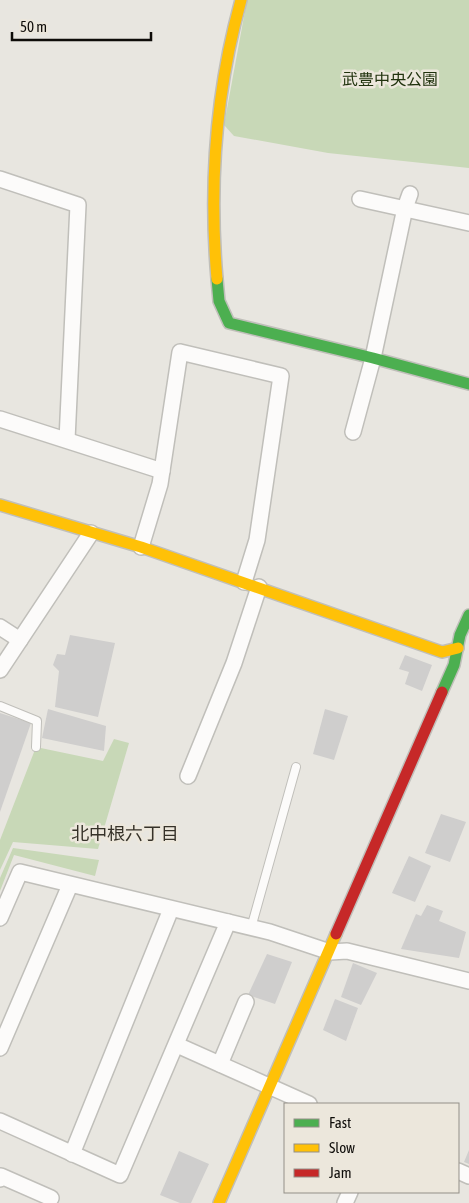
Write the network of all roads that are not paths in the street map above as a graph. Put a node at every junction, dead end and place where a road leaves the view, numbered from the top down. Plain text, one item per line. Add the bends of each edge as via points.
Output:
1 (241, 0) edge
2 (0, 180) edge
3 (360, 199) dead end
4 (407, 201) junction
5 (469, 224) edge
6 (373, 358) junction
7 (469, 384) edge
8 (0, 419) edge
9 (353, 432) dead end
10 (67, 440) junction
11 (162, 471) junction
12 (0, 505) edge
13 (91, 533) junction
14 (141, 547) junction
15 (244, 582) junction
16 (259, 588) junction
17 (469, 615) edge
18 (0, 627) edge
19 (20, 640) junction
20 (463, 650) edge
21 (0, 670) edge
22 (0, 706) edge
23 (36, 747) dead end
24 (296, 767) dead end
25 (188, 776) dead end
26 (70, 885) junction
27 (171, 909) junction
28 (0, 918) edge
29 (228, 922) junction
30 (251, 928) junction
31 (330, 952) junction
32 (469, 981) edge
33 (246, 1002) dead end
34 (177, 1045) junction
35 (0, 1048) edge
36 (220, 1064) junction
37 (270, 1086) junction
38 (307, 1103) edge
39 (0, 1121) edge
40 (72, 1154) junction
41 (0, 1179) edge
42 (51, 1198) dead end
43 (219, 1203) edge

1 - 6 street via 230,40 218,119 214,243 219,301 229,323
2 - 10 street via 78,205
3 - 4 street
4 - 5 street
4 - 6 street
6 - 7 street
6 - 9 street
8 - 10 street
10 - 11 street
11 - 14 street
11 - 15 street via 180,352 281,376 257,540
12 - 13 street
13 - 14 street
13 - 19 street
14 - 15 street
15 - 16 street
16 - 20 street via 442,652
16 - 25 street via 234,663
17 - 20 street via 460,635
18 - 19 street
19 - 21 street
20 - 31 street
22 - 23 lane via 37,721
24 - 30 lane
26 - 27 street
26 - 28 street via 20,872
26 - 35 street
27 - 29 street
27 - 40 street
29 - 30 street
29 - 34 street
30 - 31 street
31 - 32 street via 347,952
31 - 37 street
33 - 36 street
34 - 36 street
34 - 40 street via 120,1175
36 - 37 street
37 - 38 street
37 - 43 street
39 - 40 street
41 - 42 street via 1,1176

